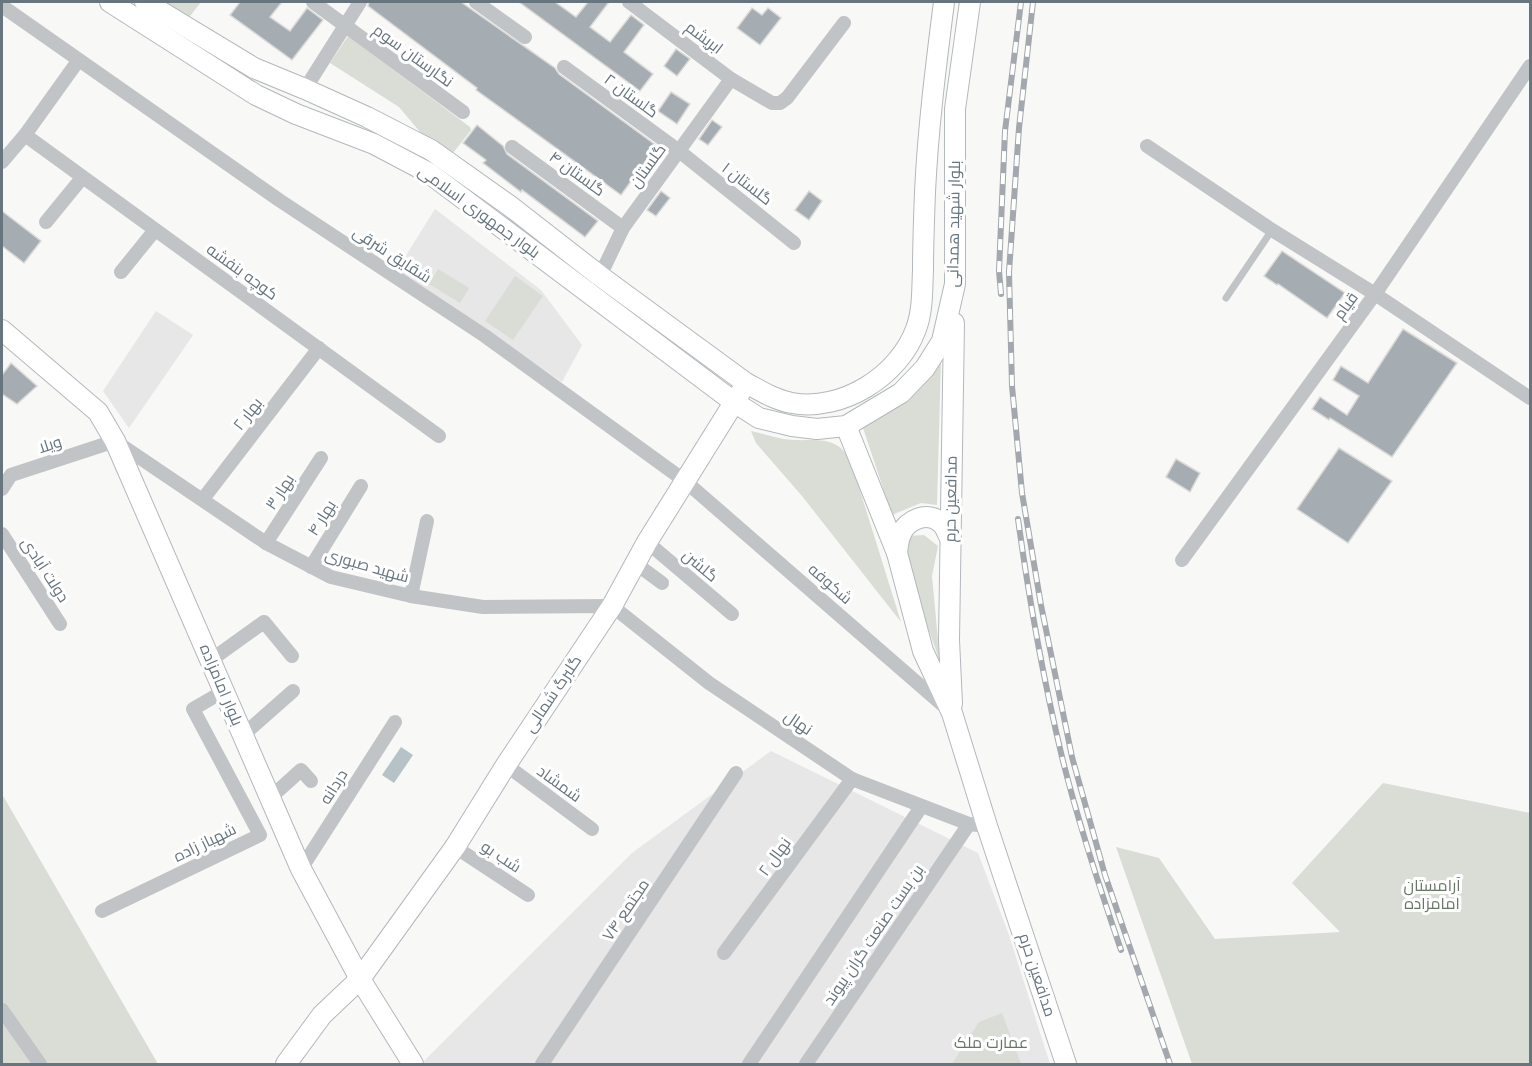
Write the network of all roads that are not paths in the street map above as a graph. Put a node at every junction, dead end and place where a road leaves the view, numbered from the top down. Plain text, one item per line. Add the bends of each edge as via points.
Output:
1 (110, 2) edge
2 (145, 2) edge
3 (313, 2) edge
4 (360, 2) edge
5 (476, 2) edge
6 (629, 2) edge
7 (944, 2) edge
8 (970, 2) edge
9 (2, 6) edge
10 (135, 19) junction
11 (844, 23) dead end
12 (344, 26) junction
13 (525, 38) dead end
14 (78, 61) junction
15 (1530, 66) edge
16 (564, 67) dead end
17 (935, 76) junction
18 (730, 79) junction
19 (959, 79) junction
20 (305, 89) junction
21 (463, 112) dead end
22 (25, 135) junction
23 (1147, 146) dead end
24 (512, 147) dead end
25 (679, 151) junction
26 (2, 162) edge
27 (82, 177) junction
28 (46, 222) dead end
29 (623, 228) junction
30 (156, 230) junction
31 (1272, 230) junction
32 (794, 243) dead end
33 (121, 272) dead end
34 (600, 276) junction
35 (955, 284) junction
36 (1375, 294) junction
37 (1226, 298) dead end
38 (2, 330) edge
39 (319, 348) junction
40 (746, 383) junction
41 (1530, 398) edge
42 (734, 402) junction
43 (846, 426) junction
44 (439, 436) dead end
45 (115, 441) junction
46 (321, 458) dead end
47 (6, 473) edge
48 (685, 481) junction
49 (361, 486) dead end
50 (2, 489) edge
51 (203, 499) junction
52 (427, 521) dead end
53 (2, 534) edge
54 (951, 540) junction
55 (647, 542) junction
56 (266, 543) junction
57 (897, 554) junction
58 (1182, 560) dead end
59 (636, 563) junction
60 (311, 567) junction
61 (662, 583) dead end
62 (411, 596) junction
63 (612, 606) junction
64 (732, 614) dead end
65 (60, 624) dead end
66 (292, 656) dead end
67 (211, 660) junction
68 (224, 691) junction
69 (293, 691) dead end
70 (952, 713) junction
71 (395, 722) dead end
72 (242, 736) junction
73 (506, 765) junction
74 (736, 774) dead end
75 (306, 776) dead end
76 (852, 779) junction
77 (270, 798) junction
78 (921, 807) junction
79 (978, 825) junction
80 (592, 829) dead end
81 (455, 847) junction
82 (301, 869) junction
83 (528, 895) dead end
84 (102, 911) dead end
85 (724, 953) dead end
86 (360, 979) junction
87 (2, 1010) edge
88 (40, 1065) edge
89 (286, 1065) edge
90 (413, 1065) edge
91 (542, 1065) edge
92 (749, 1065) edge
93 (806, 1065) edge
94 (1066, 1065) edge

1 - 10 main road, بلوار جمهوری اسلامی
2 - 10 main road
2 - 20 main road, بلوار جمهوری اسلامی via 254,69
3 - 12 street, نگارستان سوم
4 - 12 street
5 - 13 street
6 - 18 street, ابریشم
7 - 17 main road, بلوار شهید همدانی
8 - 19 main road, بلوار شهید همدانی
9 - 14 street, شقایق شرقی
10 - 42 main road, بلوار جمهوری اسلامی via 256,95 374,144 429,173
11 - 18 street, ابریشم via 780,103 766,101
12 - 20 street
12 - 21 street, نگارستان سوم
14 - 22 street
14 - 48 street, شقایق شرقی via 485,336
15 - 36 street, قیام
16 - 25 street, گلستان ۲
17 - 19 main road
17 - 40 main road, بلوار شهید همدانی via 925,192 922,300 909,344 882,377 865,388 825,402 793,403 772,398
18 - 25 street, گلستان
19 - 35 main road, بلوار شهید همدانی via 955,109
20 - 34 main road, بلوار جمهوری اسلامی via 431,150
22 - 26 street
22 - 27 street, کوچه بنفشه
23 - 31 street
24 - 29 street, گلستان ۴
25 - 29 street, گلستان
25 - 32 street, گلستان ۱
27 - 28 street
27 - 30 street, کوچه بنفشه
29 - 34 street, گلستان
30 - 33 street
30 - 39 street, کوچه بنفشه
31 - 36 street
31 - 37 lane
34 - 40 main road, بلوار جمهوری اسلامی
35 - 43 main road, بلوار شهید همدانی via 942,341 925,368 901,393
35 - 54 main road, مدافعین حرم
36 - 41 street
36 - 58 street, قیام
38 - 45 main road, بلوار امامزاده via 98,412
39 - 44 street, کوچه بنفشه
39 - 51 street, بهار ۲
40 - 42 main road, گلبرگ شمالی
42 - 43 main road, بلوار شهید همدانی via 759,418 792,426
42 - 48 main road, گلبرگ شمالی
43 - 57 main road, مدافعین حرم
45 - 47 street, ویلا
45 - 51 street, شهید صبوری
45 - 67 main road, بلوار امامزاده
46 - 56 street, بهار ۳
47 - 50 street, ویلا
48 - 55 main road, گلبرگ شمالی
48 - 70 street, شکوفه
49 - 60 street, بهار ۴
51 - 56 street, شهید صبوری
52 - 62 street
53 - 65 street, دولت آبادی
54 - 57 main road via 941,522 930,517 917,518 900,535
54 - 70 main road, مدافعین حرم
55 - 59 main road, گلبرگ شمالی
55 - 64 street, گلشن
56 - 60 street, شهید صبوری
57 - 70 main road, مدافعین حرم via 923,651
59 - 61 street
59 - 63 main road, گلبرگ شمالی
60 - 62 street, شهید صبوری via 331,577
62 - 63 street, شهید صبوری via 483,607
63 - 73 main road, گلبرگ شمالی
63 - 76 street, نهال via 709,683
66 - 67 street via 264,622
67 - 68 main road, بلوار امامزاده
68 - 72 main road, بلوار امامزاده
68 - 84 street, شهباز زاده via 193,709 260,835
69 - 72 street
70 - 79 main road, مدافعین حرم
71 - 82 street, دردانه
72 - 77 main road, بلوار امامزاده
73 - 80 street, شمشاد
73 - 81 main road, گلبرگ شمالی
74 - 91 street, مجتمع ۷۴
75 - 77 street
76 - 78 street, نهال
76 - 85 street, نهال ۲
77 - 82 main road, بلوار امامزاده
78 - 79 street, نهال
78 - 92 street
79 - 93 street, بن بست صنعت گران پیوند
79 - 94 main road, مدافعین حرم
81 - 83 street, شب بو
81 - 86 main road, گلبرگ شمالی
82 - 86 main road, بلوار امامزاده
86 - 89 main road, گلبرگ شمالی via 322,1015
86 - 90 main road, بلوار امامزاده
87 - 88 street

